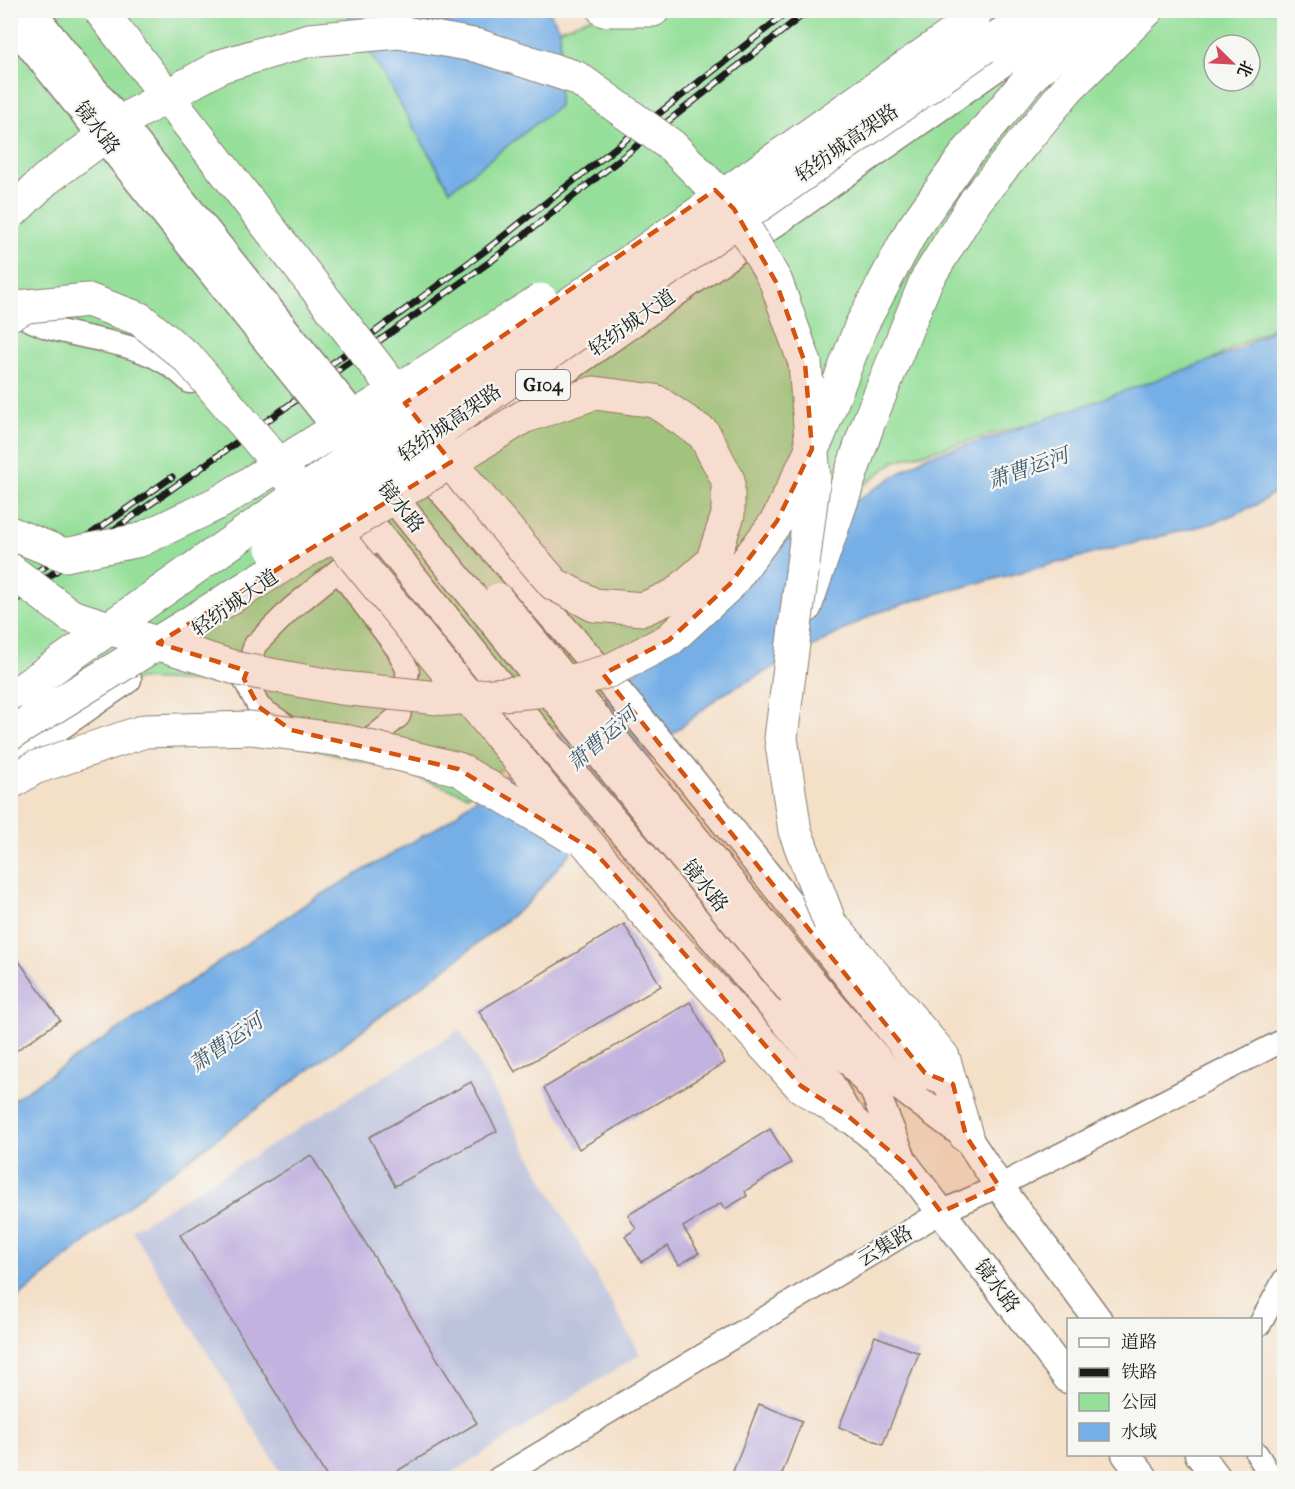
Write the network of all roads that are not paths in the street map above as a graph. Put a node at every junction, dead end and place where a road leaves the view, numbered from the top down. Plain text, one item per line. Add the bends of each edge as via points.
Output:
1 (30, 10) edge
2 (100, 10) edge
3 (604, 10) edge
4 (653, 10) edge
5 (964, 10) edge
6 (986, 10) edge
7 (1037, 10) edge
8 (1077, 10) edge
9 (1106, 10) edge
10 (1147, 10) edge
11 (10, 20) edge
12 (880, 86) junction
13 (10, 214) edge
14 (10, 313) edge
15 (222, 416) dead end
16 (384, 417) junction
17 (323, 460) junction
18 (423, 470) junction
19 (370, 526) junction
20 (10, 533) edge
21 (10, 570) edge
22 (345, 579) dead end
23 (794, 637) junction
24 (10, 681) edge
25 (10, 698) edge
26 (10, 733) edge
27 (10, 760) edge
28 (10, 783) edge
29 (592, 850) junction
30 (801, 986) junction
31 (1284, 1040) edge
32 (953, 1084) junction
33 (848, 1116) junction
34 (966, 1136) junction
35 (904, 1163) junction
36 (999, 1186) junction
37 (941, 1212) junction
38 (1284, 1280) edge
39 (1097, 1318) edge
40 (1262, 1320) edge
41 (1067, 1378) edge
42 (1127, 1456) edge
43 (1200, 1456) edge
44 (1258, 1456) edge
45 (499, 1479) edge
46 (1144, 1479) edge
47 (1217, 1479) edge
48 (1272, 1479) edge

1 - 30 main road, bridge
2 - 26 highway, bridge via 195,134 218,162 276,238 365,351 372,361 446,455 453,465 468,484 554,584 594,605 643,609 675,595 712,562 728,515 728,480 704,434 655,401 594,393 523,417 452,461 442,467 432,473 352,523 81,690
3 - 4 highway
5 - 16 main road
6 - 12 highway, 轻纺城高架路, bridge
7 - 26 highway, 轻纺城高架路, bridge
8 - 18 main road, 轻纺城大道 / G104
9 - 21 highway, bridge via 1034,74 967,153 912,230 861,326 819,435 777,521 730,585 669,640 609,671 537,691 448,699 342,688 239,669 71,616
10 - 23 highway, bridge via 1068,88 976,200 926,281 868,424
11 - 30 main road, 镜水路, bridge
12 - 20 highway, bridge via 220,502 140,540 65,555
12 - 25 highway, 轻纺城高架路, bridge
13 - 23 highway, bridge via 45,180 133,115 221,66 309,40 399,32 479,46 577,78 672,146 734,209 776,282 805,363 814,477
14 - 15 street via 49,327 129,346 174,366
14 - 29 highway, bridge via 27,306 88,300 140,319 189,359
16 - 17 main road
16 - 18 main road
17 - 19 main road
17 - 24 main road
18 - 19 main road, 轻纺城大道 / G104
18 - 32 main road via 688,776 925,1073
19 - 22 street via 255,645 244,679 259,707 291,730 344,748 374,736 399,716 408,671 398,650
19 - 27 main road, 轻纺城大道 / G104
19 - 33 main road via 623,834 816,1058
23 - 32 highway, bridge via 781,738 795,831 830,923 943,1057
28 - 29 highway, bridge via 34,768 145,731 251,728 341,740 458,769
29 - 33 highway via 801,1086
30 - 34 main road via 902,1088
30 - 35 main road via 874,1090
31 - 36 street, 云集路
32 - 34 highway
33 - 35 main road
34 - 36 main road
35 - 37 main road, 镜水路
36 - 37 street, 云集路
36 - 39 main road
37 - 41 main road, 镜水路
37 - 45 street, 云集路
38 - 40 street
42 - 46 main road
43 - 47 main road
44 - 48 street

